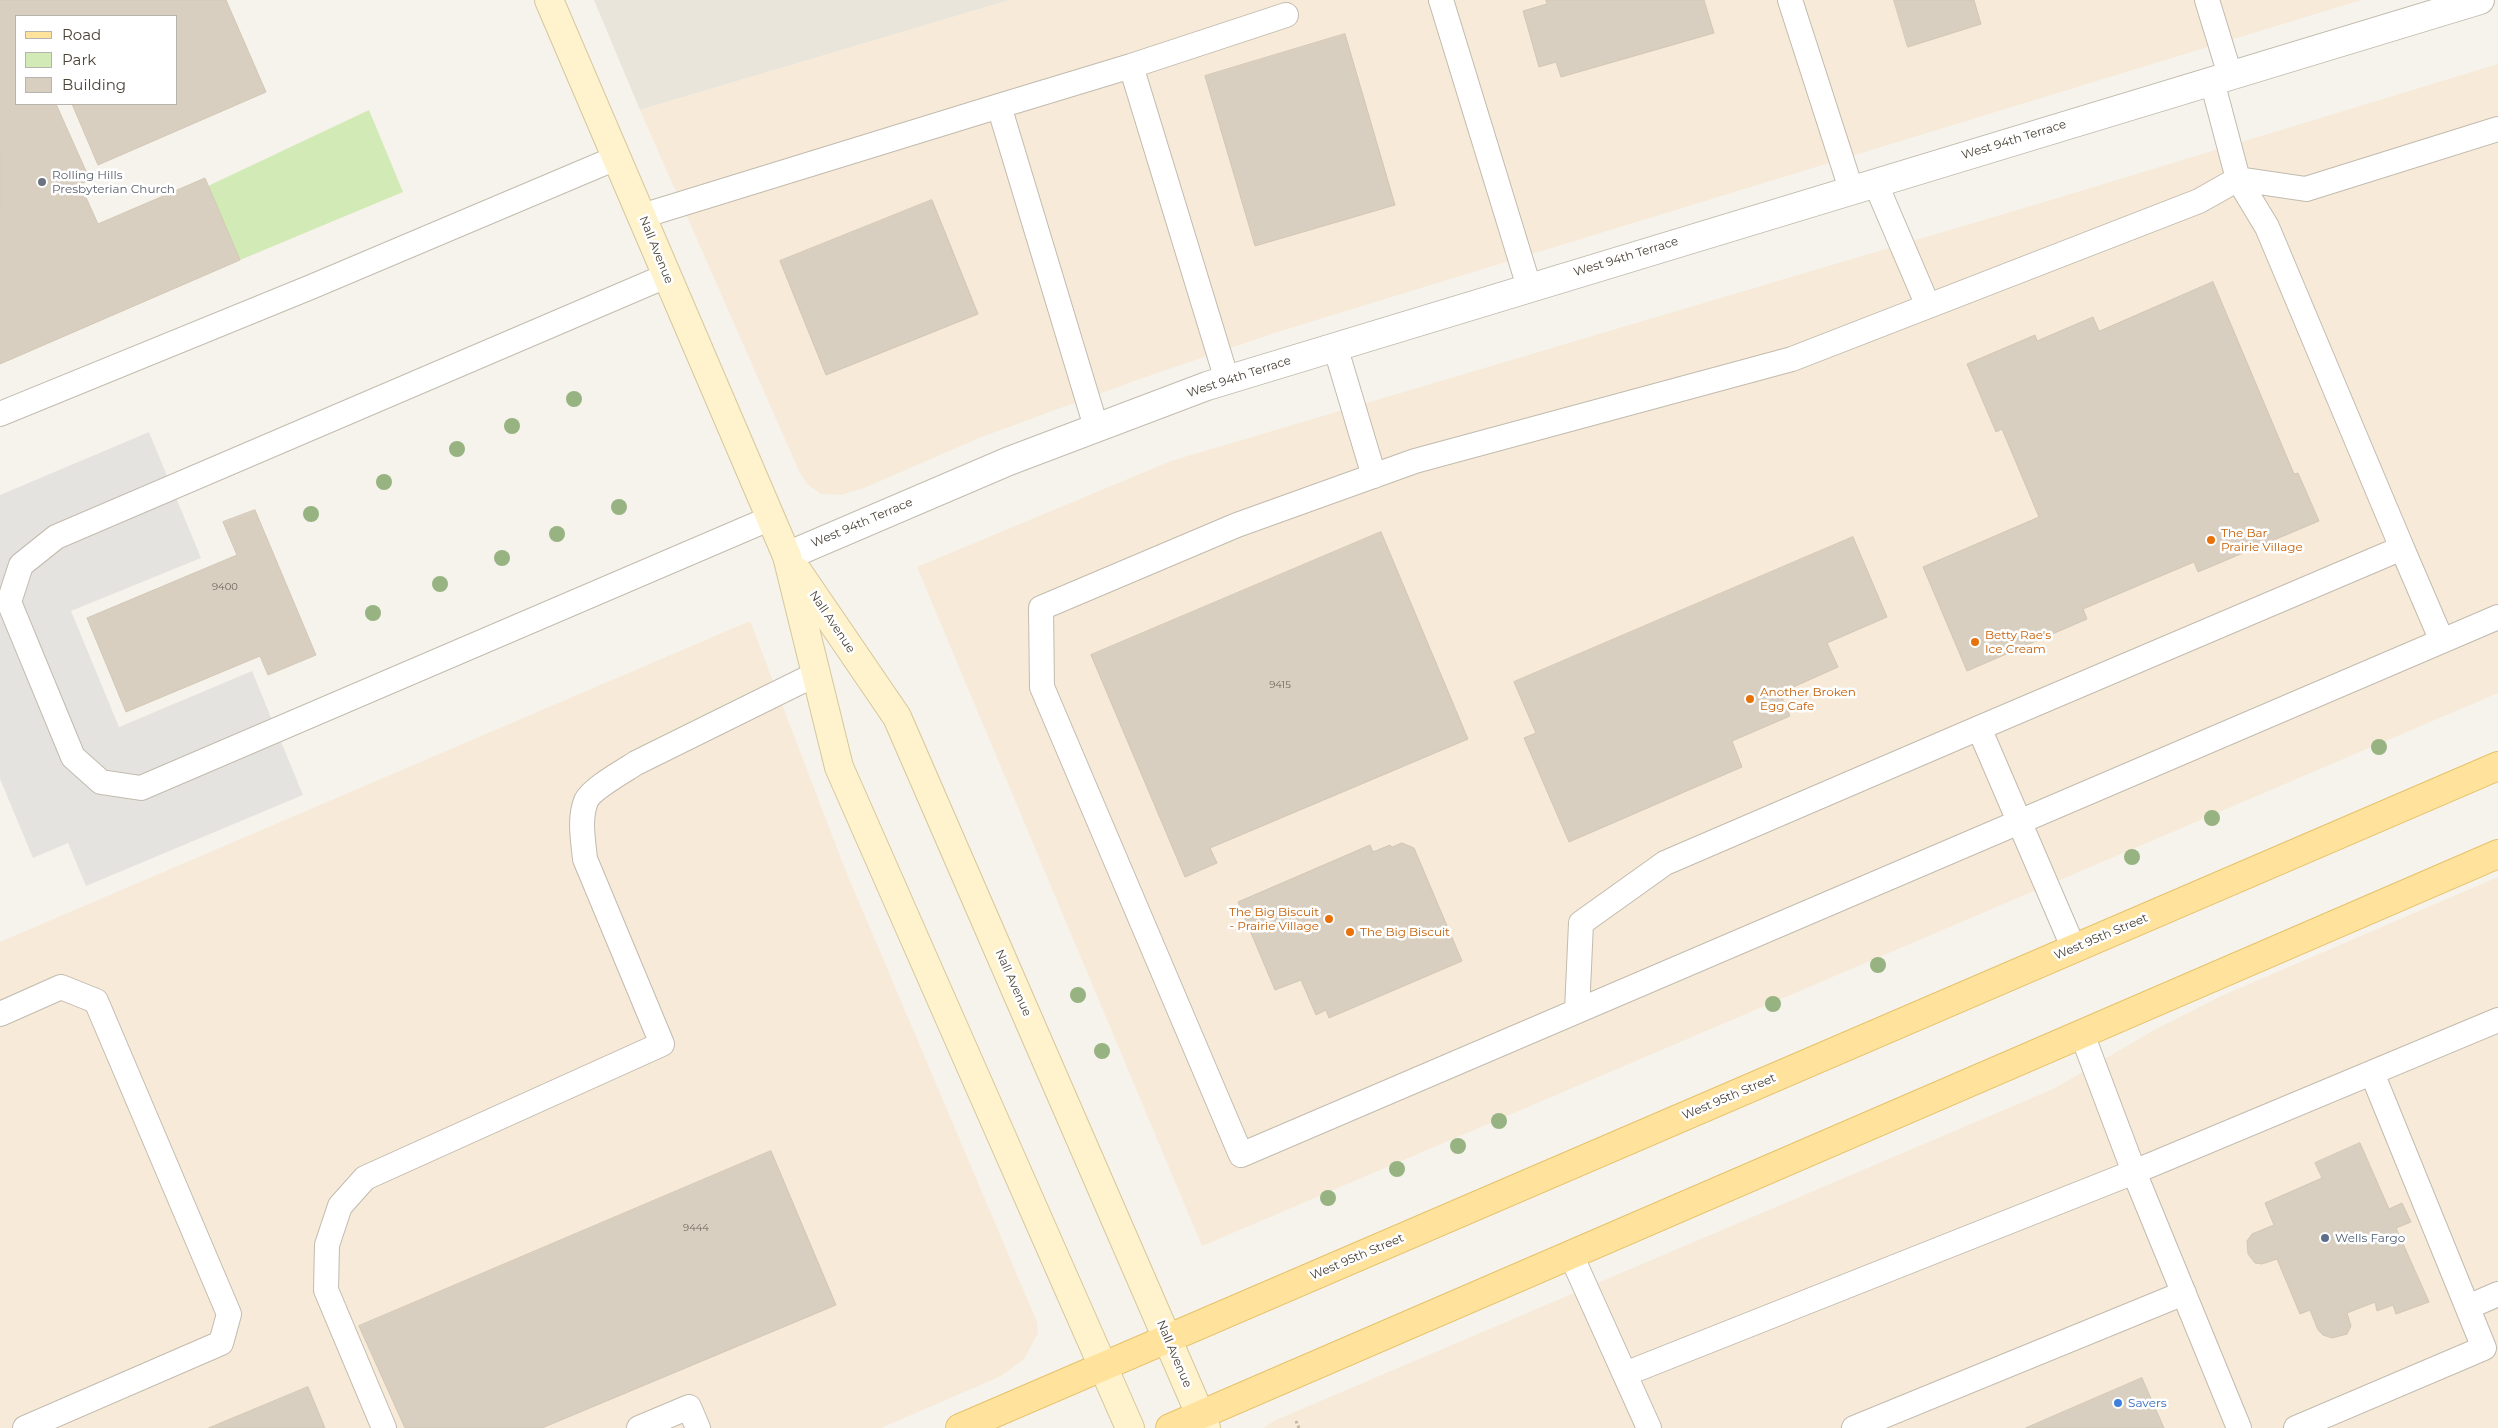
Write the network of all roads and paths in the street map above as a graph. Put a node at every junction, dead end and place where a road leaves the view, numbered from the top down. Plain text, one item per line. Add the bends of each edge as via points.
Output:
1 (549, 0) edge
2 (1441, 0) edge
3 (1790, 0) edge
4 (2207, 0) edge
5 (2480, 0) edge
6 (1286, 15) dead end
7 (1130, 66) junction
8 (2221, 78) junction
9 (999, 106) junction
10 (2498, 129) edge
11 (616, 158) junction
12 (2238, 179) junction
13 (1862, 186) junction
14 (642, 216) junction
15 (666, 276) junction
16 (1528, 287) junction
17 (1928, 306) junction
18 (1335, 346) junction
19 (1227, 380) junction
20 (0, 414) edge
21 (1096, 427) junction
22 (1374, 476) junction
23 (771, 518) junction
24 (2402, 548) junction
25 (787, 556) junction
26 (2498, 617) edge
27 (2442, 641) junction
28 (816, 674) junction
29 (1979, 728) junction
30 (2498, 766) edge
31 (2019, 821) junction
32 (2498, 854) edge
33 (2074, 948) junction
34 (1578, 1011) junction
35 (0, 1014) edge
36 (2498, 1020) edge
37 (2082, 1034) junction
38 (2372, 1073) junction
39 (2134, 1172) junction
40 (1571, 1255) junction
41 (2184, 1293) junction
42 (2498, 1294) edge
43 (2468, 1307) junction
44 (1168, 1339) junction
45 (1104, 1366) junction
46 (1625, 1374) junction
47 (1296, 1421) dead end
48 (1203, 1422) edge
49 (25, 1428) edge
50 (384, 1428) edge
51 (639, 1428) edge
52 (698, 1428) edge
53 (960, 1428) edge
54 (1130, 1428) edge
55 (1170, 1428) edge
56 (1299, 1428) edge
57 (1649, 1428) edge
58 (1854, 1428) edge
59 (2239, 1428) edge
60 (2296, 1428) edge

1 - 11 main road, Nall Avenue
2 - 16 lane
3 - 13 lane
4 - 8 lane
5 - 8 street, West 94th Terrace
6 - 7 lane
7 - 9 lane
7 - 19 lane
8 - 12 lane
8 - 13 street, West 94th Terrace
9 - 14 lane
9 - 21 lane
10 - 12 lane via 2306,190
11 - 14 main road, Nall Avenue
11 - 20 lane via 311,288
12 - 17 lane via 2199,201
12 - 24 lane via 2267,227
13 - 16 street, West 94th Terrace
13 - 17 lane
14 - 15 main road, Nall Avenue
15 - 23 main road, Nall Avenue
15 - 23 lane via 56,537 28,559 21,565 9,602 74,757 101,782 141,788
16 - 18 street, West 94th Terrace
17 - 22 lane via 1792,359 1415,461
18 - 19 street, West 94th Terrace
18 - 22 lane
19 - 21 street, West 94th Terrace
21 - 25 street, West 94th Terrace via 1000,464
22 - 34 lane via 1237,525 1041,608 1042,687 1241,1155
23 - 25 main road, Nall Avenue
24 - 27 lane
24 - 29 lane
25 - 28 main road, Nall Avenue
25 - 44 main road, Nall Avenue via 897,717
26 - 27 lane
27 - 31 lane
28 - 45 main road, Nall Avenue via 839,767
28 - 50 lane via 636,764 587,799 581,827 586,858 662,1044 365,1178 340,1206 327,1245 326,1290
29 - 31 lane
29 - 34 lane via 1665,863 1581,923
30 - 33 main road, West 95th Street
31 - 33 lane
31 - 34 lane
32 - 37 main road
33 - 44 main road, West 95th Street
35 - 49 lane via 61,987 96,1001 229,1314 221,1343
36 - 38 lane
37 - 39 lane
37 - 40 main road
38 - 39 lane
38 - 43 lane
39 - 41 lane
39 - 46 lane
40 - 46 lane
40 - 48 main road
41 - 58 lane
41 - 59 lane
42 - 43 lane
43 - 60 lane via 2484,1348
44 - 45 main road, West 95th Street
44 - 48 main road, Nall Avenue
45 - 53 main road, West 95th Street
45 - 54 main road, Nall Avenue
46 - 57 lane
47 - 56 path
48 - 55 main road
51 - 52 lane via 689,1407

